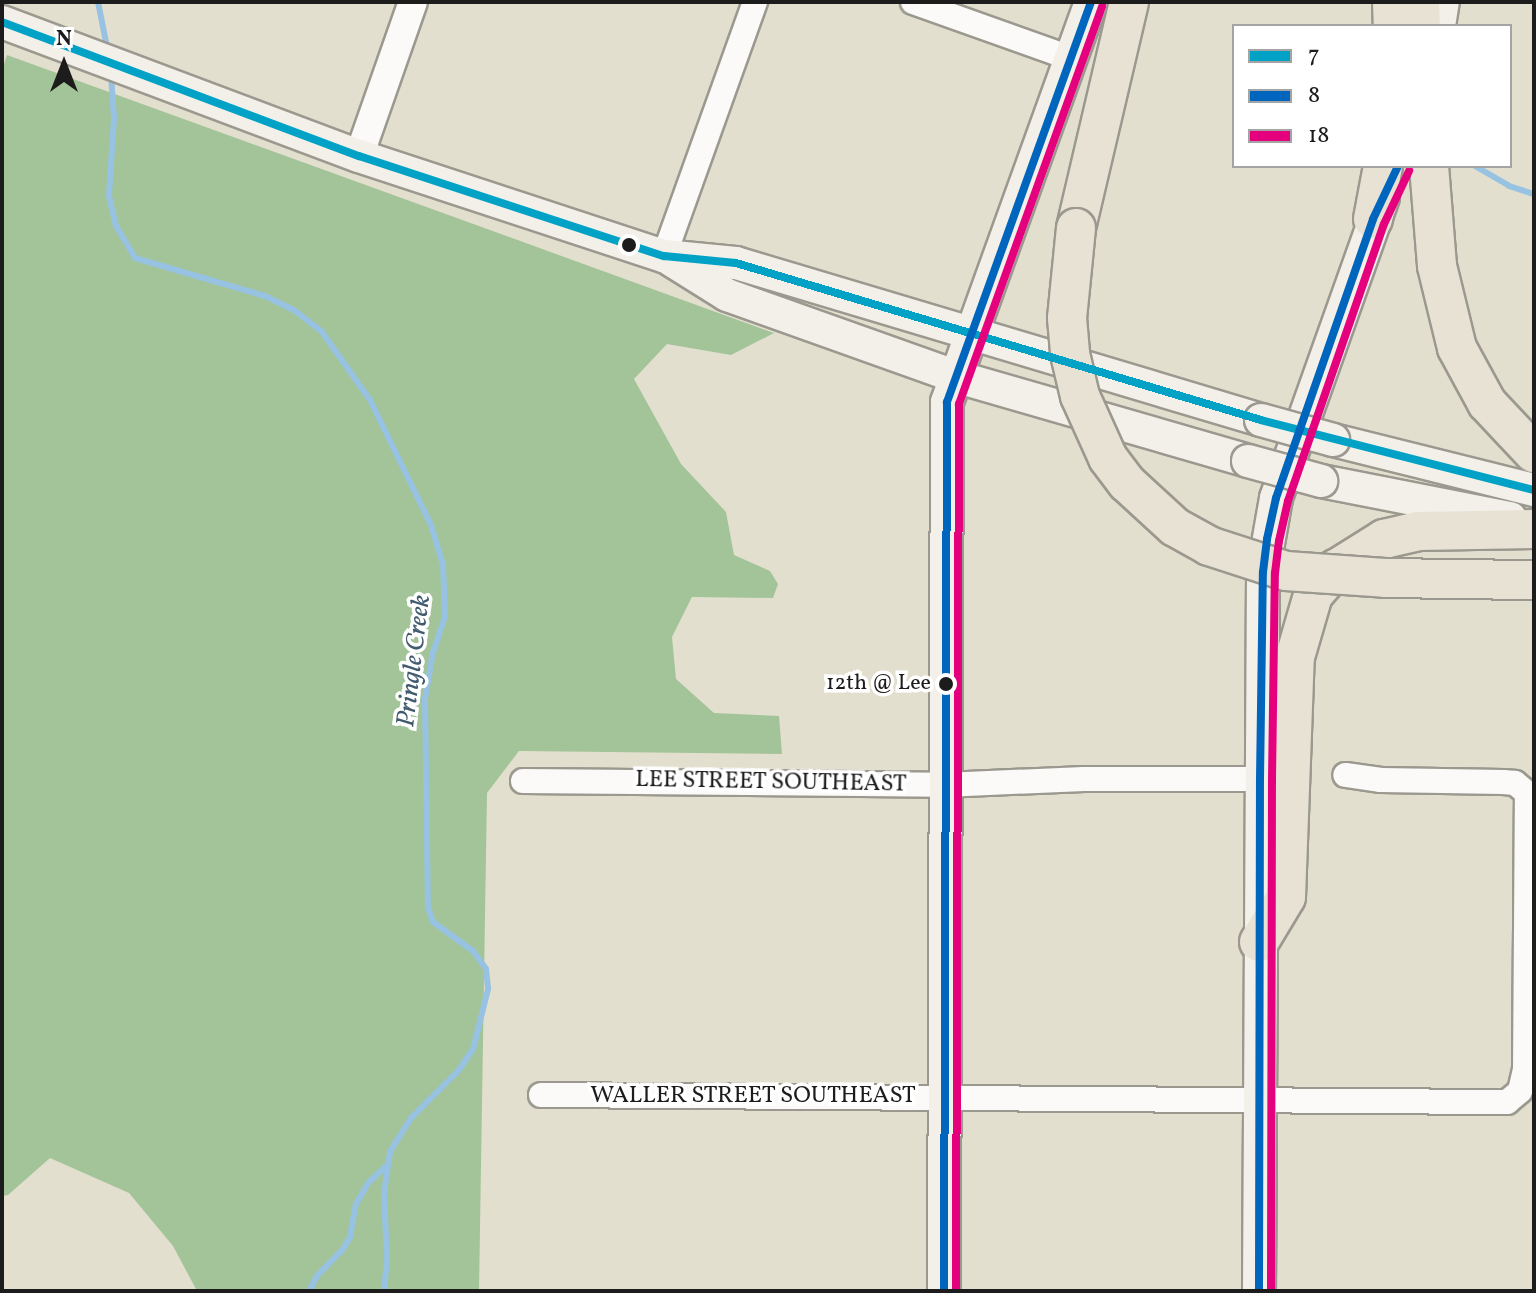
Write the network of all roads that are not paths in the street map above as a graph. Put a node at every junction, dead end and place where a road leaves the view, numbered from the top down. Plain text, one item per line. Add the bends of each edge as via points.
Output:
1 (413, 2) edge
2 (755, 2) edge
3 (913, 2) edge
4 (1091, 2) edge
5 (1129, 2) edge
6 (1392, 2) edge
7 (1420, 2) edge
8 (1443, 2) edge
9 (2, 22) edge
10 (1393, 24) edge
11 (1421, 24) edge
12 (1439, 24) edge
13 (1070, 58) junction
14 (359, 156) junction
15 (1383, 168) edge
16 (1397, 168) edge
17 (1429, 168) edge
18 (1373, 219) junction
19 (664, 256) junction
20 (970, 333) junction
21 (954, 376) junction
22 (1534, 453) edge
23 (1534, 490) edge
24 (1493, 523) junction
25 (1534, 523) edge
26 (1534, 529) edge
27 (1534, 580) edge
28 (1345, 775) dead end
29 (1260, 779) junction
30 (523, 781) dead end
31 (944, 785) junction
32 (1259, 942) junction
33 (541, 1095) dead end
34 (944, 1099) junction
35 (1260, 1101) junction
36 (944, 1291) edge
37 (1259, 1291) edge

1 - 14 street
2 - 19 street
3 - 13 street
4 - 13 main road
5 - 27 highway, bridge via 1076,228 1067,318 1080,396 1108,458 1175,527 1233,555 1286,571
6 - 10 highway
7 - 11 highway
8 - 12 main road
9 - 14 main road
13 - 20 main road
14 - 19 main road
15 - 18 highway
16 - 18 main road
17 - 22 highway via 1437,266 1457,348 1487,403
18 - 29 main road via 1276,498 1267,539
19 - 20 main road via 736,263
19 - 21 main road via 727,295
20 - 21 main road
20 - 23 main road, bridge via 1261,420
21 - 24 main road, bridge via 1321,481
21 - 31 main road via 944,442
24 - 25 main road
24 - 26 highway
24 - 32 highway via 1401,535 1336,569 1313,595 1295,657 1286,897
28 - 35 street, WALLER STREET SOUTHEAST via 1503,782 1524,788 1528,799 1523,1084 1507,1102
29 - 31 street, LEE STREET SOUTHEAST
29 - 32 main road
30 - 31 street, LEE STREET SOUTHEAST
31 - 34 main road
32 - 35 main road
33 - 34 street, WALLER STREET SOUTHEAST
34 - 35 street, WALLER STREET SOUTHEAST
34 - 36 main road
35 - 37 main road

